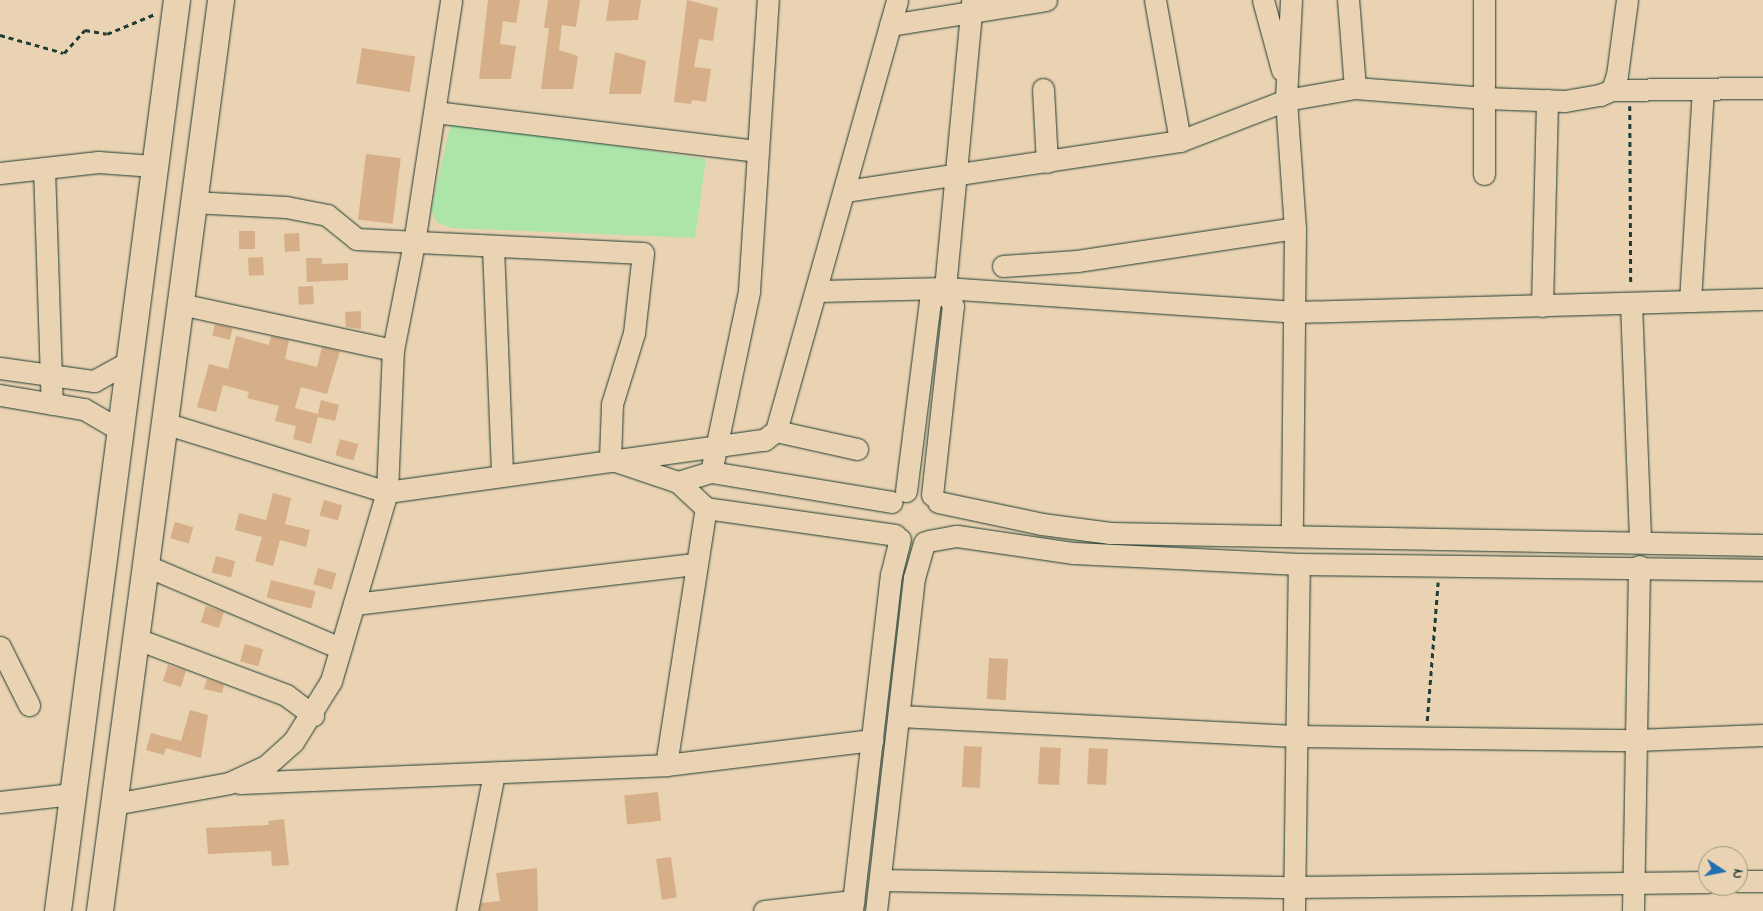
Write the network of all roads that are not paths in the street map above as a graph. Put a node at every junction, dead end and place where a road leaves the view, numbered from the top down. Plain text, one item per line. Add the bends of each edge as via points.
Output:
1 (221, 0) edge
2 (451, 0) edge
3 (768, 0) edge
4 (897, 0) edge
5 (1042, 0) edge
6 (1154, 0) edge
7 (1263, 0) edge
8 (1291, 0) edge
9 (1348, 0) edge
10 (1484, 0) edge
11 (1627, 0) edge
12 (177, 2) edge
13 (972, 7) edge
14 (890, 24) junction
15 (1355, 88) junction
16 (1763, 88) edge
17 (1044, 89) dead end
18 (1703, 89) junction
19 (1621, 90) junction
20 (1286, 94) junction
21 (1486, 98) junction
22 (1547, 100) junction
23 (435, 112) junction
24 (1180, 141) junction
25 (758, 151) junction
26 (1047, 162) junction
27 (154, 166) junction
28 (44, 168) junction
29 (0, 174) edge
30 (1484, 174) dead end
31 (956, 175) junction
32 (846, 191) junction
33 (192, 202) junction
34 (1295, 228) junction
35 (414, 243) junction
36 (493, 247) junction
37 (1002, 266) dead end
38 (945, 288) junction
39 (818, 291) junction
40 (1763, 299) edge
41 (1690, 301) junction
42 (1631, 303) junction
43 (180, 304) junction
44 (1542, 306) junction
45 (1295, 312) junction
46 (393, 350) junction
47 (128, 362) junction
48 (0, 368) edge
49 (53, 376) junction
50 (0, 395) edge
51 (52, 404) junction
52 (164, 423) junction
53 (120, 430) junction
54 (776, 431) junction
55 (718, 445) junction
56 (857, 448) dead end
57 (610, 459) junction
58 (711, 472) junction
59 (502, 474) junction
60 (678, 482) junction
61 (387, 492) junction
62 (899, 496) junction
63 (935, 498) junction
64 (706, 508) junction
65 (1292, 535) junction
66 (898, 537) junction
67 (926, 541) junction
68 (1640, 542) junction
69 (1763, 545) edge
70 (698, 564) junction
71 (1299, 564) junction
72 (147, 566) junction
73 (1639, 566) junction
74 (1763, 570) edge
75 (354, 604) junction
76 (137, 639) junction
77 (0, 647) edge
78 (340, 648) junction
79 (29, 705) dead end
80 (313, 715) junction
81 (899, 716) junction
82 (1763, 735) edge
83 (1294, 736) junction
84 (872, 740) junction
85 (1635, 740) junction
86 (666, 765) junction
87 (494, 773) junction
88 (229, 783) junction
89 (73, 794) junction
90 (0, 802) edge
91 (114, 804) junction
92 (880, 880) junction
93 (1748, 881) edge
94 (1763, 881) edge
95 (1698, 882) edge
96 (1632, 883) junction
97 (1294, 887) junction
98 (853, 906) edge
99 (58, 911) edge
100 (100, 911) edge
101 (467, 911) edge
102 (764, 911) edge
103 (876, 911) edge
104 (1294, 911) edge
105 (1633, 911) edge

1 - 33 main road
2 - 23 street
3 - 25 street
4 - 14 street
5 - 13 street
6 - 24 street
7 - 20 street
8 - 20 street
9 - 15 street
10 - 21 street
11 - 19 street
12 - 27 main road
13 - 14 street
13 - 31 street
14 - 32 street
15 - 20 street
15 - 21 street
16 - 18 street
17 - 26 street
18 - 19 street
18 - 41 street
19 - 22 street
20 - 24 street
20 - 34 street
21 - 22 street
21 - 30 street
22 - 44 street
23 - 25 street
23 - 35 street
24 - 26 street
25 - 55 street via 749,291
26 - 31 street
27 - 28 street via 98,162
27 - 47 main road
28 - 29 street
28 - 49 street
31 - 32 street
31 - 38 street
32 - 39 street
33 - 35 street via 286,207 327,215 357,238
33 - 43 main road
34 - 37 street via 1087,260
34 - 45 street
35 - 36 street
35 - 46 street
36 - 57 street via 643,253 634,333 612,404
36 - 59 street
38 - 39 street
38 - 45 street
38 - 62 street via 930,301
38 - 63 street via 953,306
39 - 54 street
40 - 41 street
41 - 42 street
42 - 44 street
42 - 68 street
43 - 46 street
43 - 52 main road
44 - 45 street
45 - 65 street
46 - 61 street
47 - 49 street via 94,381
47 - 53 main road
48 - 49 street
49 - 51 street
50 - 51 street
51 - 53 street via 84,409
52 - 61 street
52 - 72 main road
53 - 89 main road
54 - 55 street via 764,440
54 - 56 street
55 - 57 street
55 - 58 street
57 - 59 street
57 - 60 street
58 - 60 street
58 - 62 street
59 - 61 street
60 - 64 street
61 - 75 street
62 - 63 street
62 - 66 street via 888,519
63 - 65 street via 1042,524 1110,533
63 - 67 street via 940,528
64 - 66 street
64 - 70 street
65 - 68 street
66 - 67 street
66 - 84 street
67 - 71 street via 957,536 1102,556
67 - 81 street via 914,578
68 - 69 street
70 - 75 street
70 - 86 street
71 - 73 street
71 - 83 street
72 - 76 main road
72 - 78 street
73 - 74 street
73 - 85 street
75 - 78 street
76 - 80 street via 286,695
76 - 91 main road
77 - 79 street
78 - 80 street via 331,680
80 - 88 street via 293,742 266,766
81 - 83 street
81 - 92 street
82 - 85 street
83 - 85 street
83 - 97 street
84 - 86 street
84 - 98 street
85 - 96 street
86 - 87 street
87 - 88 street
87 - 101 street
88 - 91 street
89 - 90 street
89 - 99 main road
91 - 100 main road
92 - 97 street
92 - 103 street
93 - 94 street
95 - 96 street
96 - 97 street
96 - 105 street
97 - 104 street
98 - 102 street

